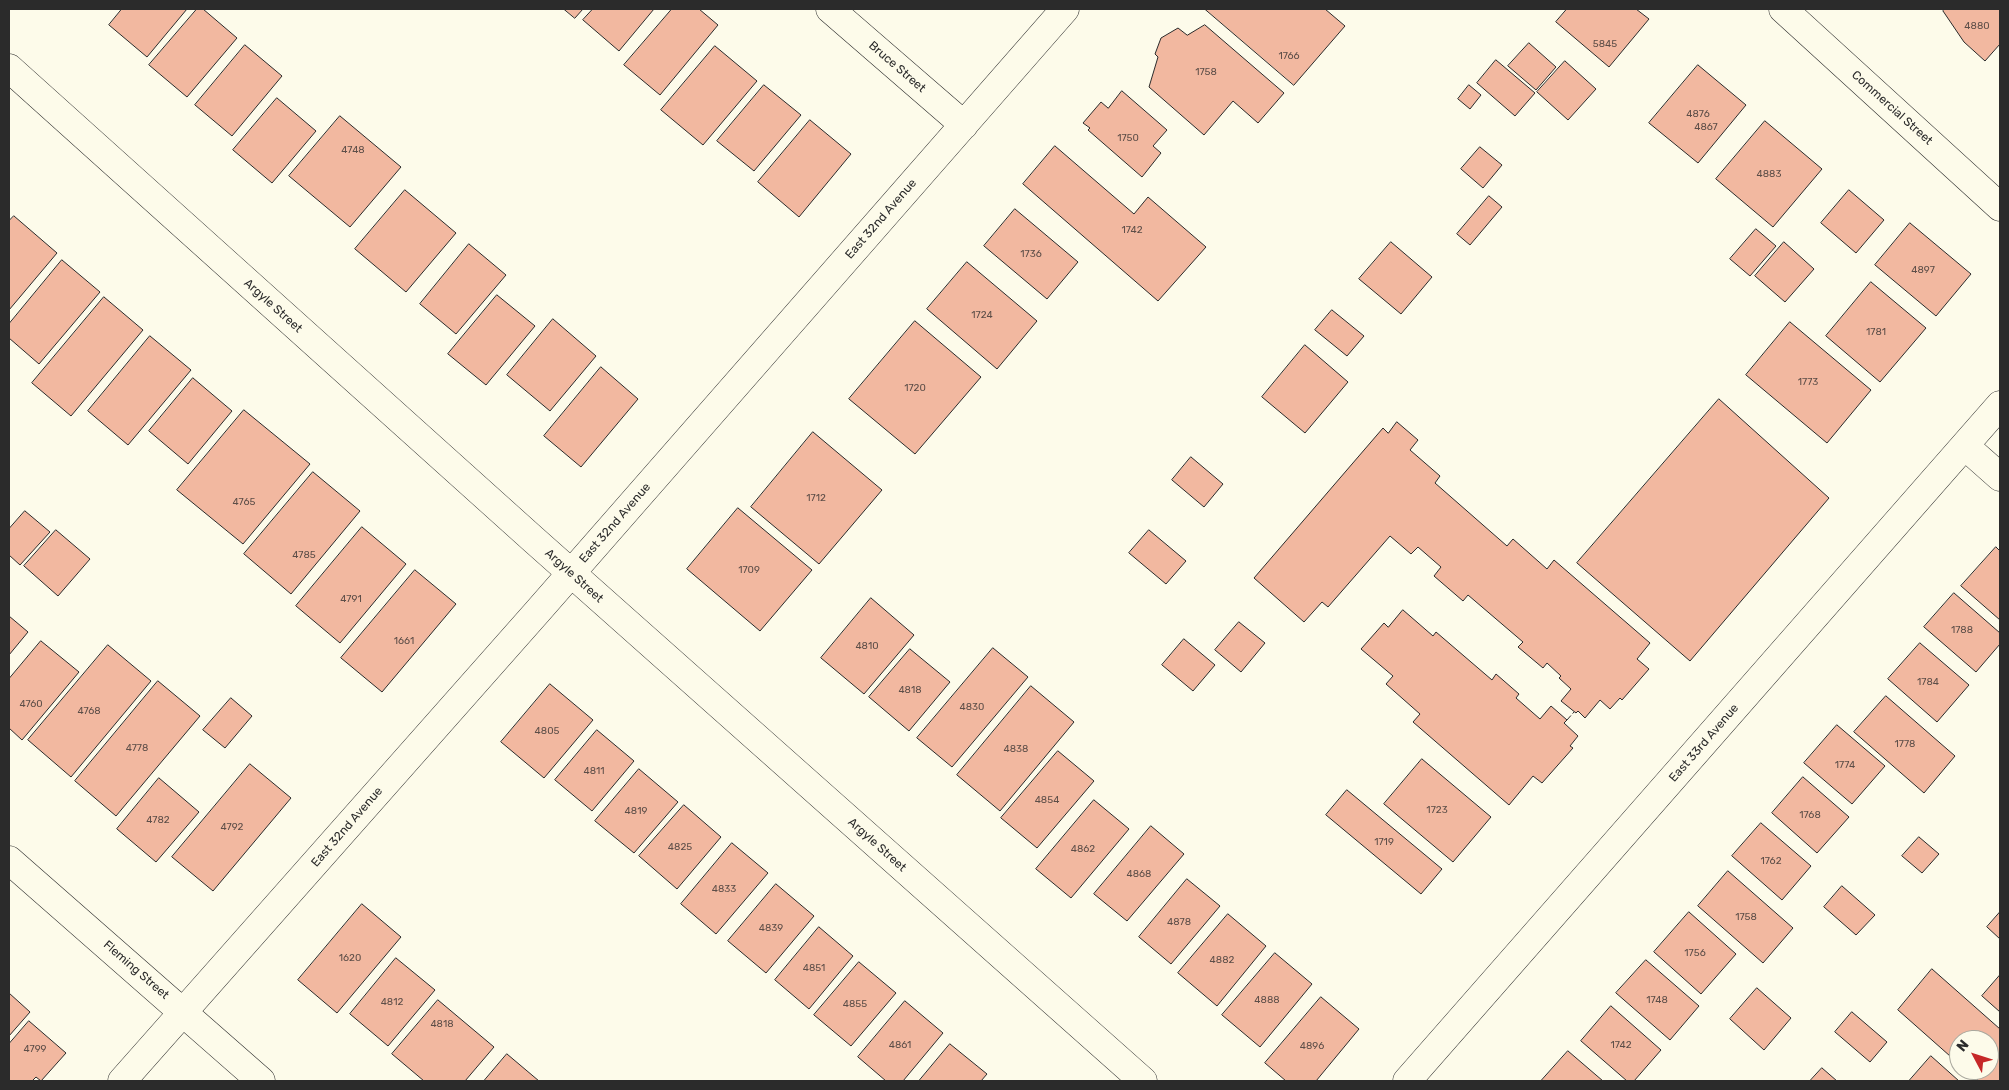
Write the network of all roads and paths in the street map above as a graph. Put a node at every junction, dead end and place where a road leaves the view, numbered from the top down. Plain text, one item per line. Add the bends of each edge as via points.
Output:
1 (830, 9) edge
2 (1065, 9) edge
3 (1783, 9) edge
4 (9, 68) edge
5 (964, 125) junction
6 (2000, 207) edge
7 (2000, 405) edge
8 (1965, 446) junction
9 (2000, 477) edge
10 (571, 573) junction
11 (9, 860) edge
12 (184, 1012) junction
13 (122, 1081) edge
14 (261, 1081) edge
15 (1143, 1081) edge
16 (1407, 1081) edge

1 - 5 street, Bruce Street
2 - 5 street, East 32nd Avenue
3 - 6 street, Commercial Street
4 - 10 street, Argyle Street
5 - 10 street, East 32nd Avenue
7 - 8 street, East 33rd Avenue
8 - 9 street
8 - 16 street, East 33rd Avenue
10 - 12 street, East 32nd Avenue
10 - 15 street, Argyle Street
11 - 12 street, Fleming Street
12 - 13 street, East 32nd Avenue
12 - 14 street, Fleming Street

